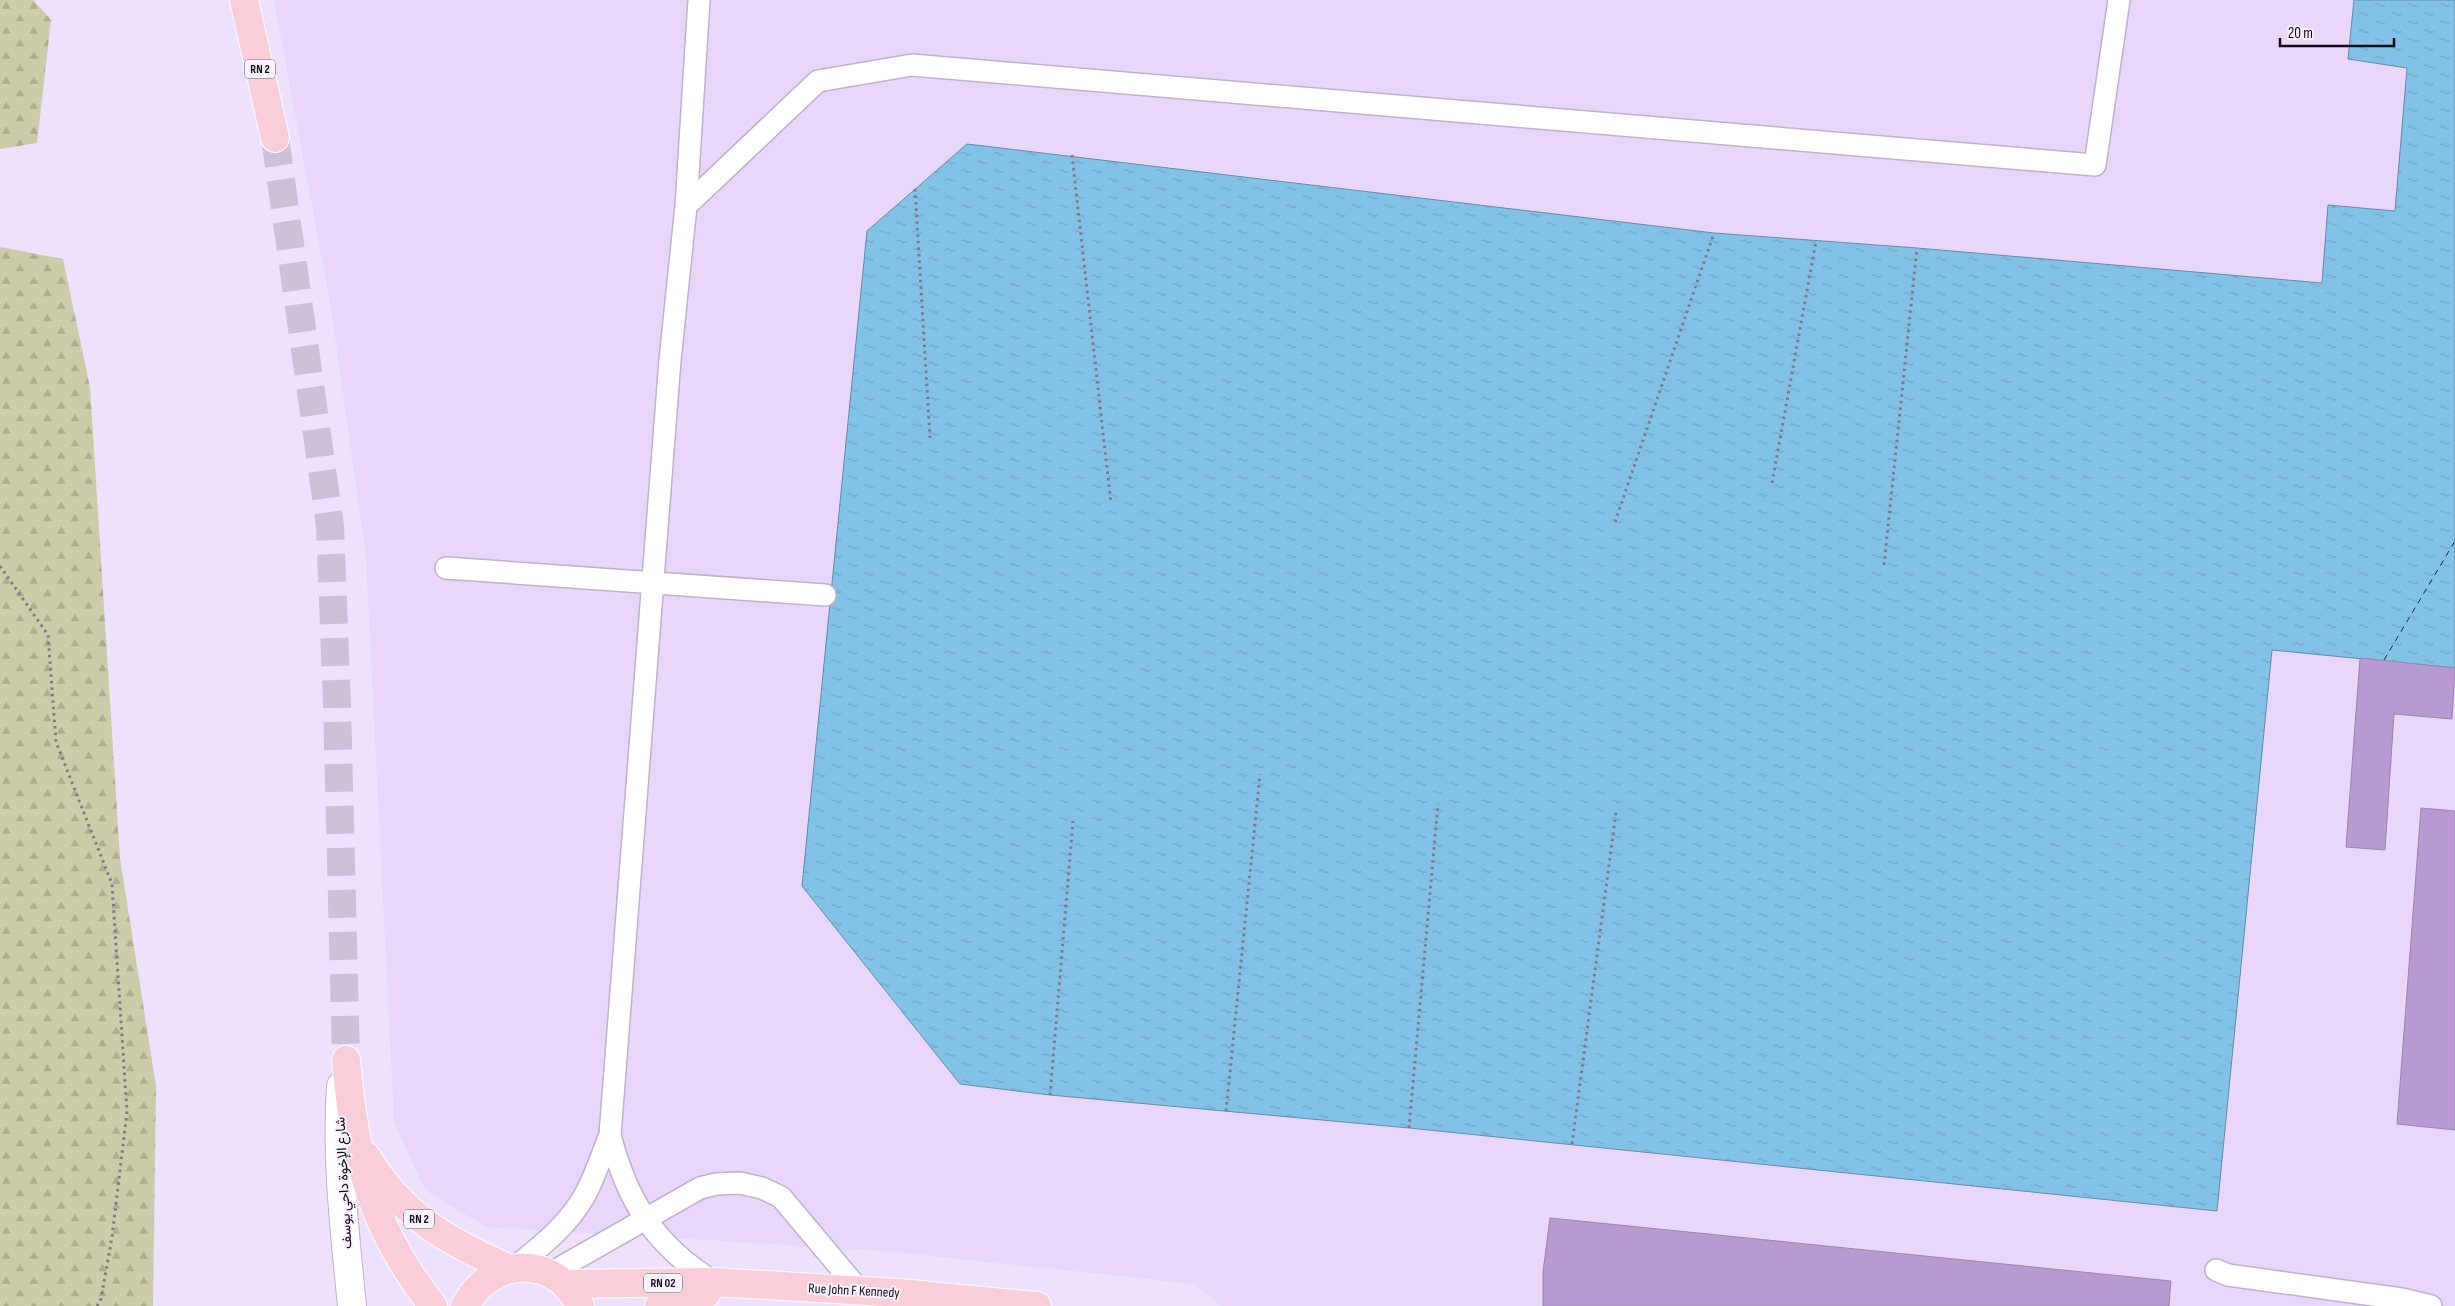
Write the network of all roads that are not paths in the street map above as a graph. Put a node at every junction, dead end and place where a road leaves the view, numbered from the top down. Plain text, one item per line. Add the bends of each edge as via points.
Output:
1 (244, 0) edge
2 (698, 0) edge
3 (2119, 0) edge
4 (275, 138) tunnel mouth
5 (686, 206) junction
6 (446, 568) dead end
7 (654, 584) junction
8 (825, 595) dead end
9 (610, 1135) junction
10 (356, 1139) junction
11 (644, 1218) junction
12 (512, 1269) junction
13 (2216, 1270) dead end
14 (714, 1282) junction
15 (760, 1285) junction
16 (564, 1288) edge
17 (859, 1290) junction
18 (352, 1306) edge
19 (433, 1306) edge
20 (465, 1306) edge
21 (659, 1306) edge
22 (1038, 1306) edge
23 (2431, 1306) edge

1 - 4 main road, RN 2
2 - 5 lane
3 - 5 lane via 2095,165 912,65 818,81
5 - 7 lane via 670,360
6 - 7 lane
7 - 8 lane
7 - 9 lane
9 - 11 lane via 617,1164
9 - 12 lane via 586,1192 572,1215 555,1235
10 - 12 main road, RN 2 via 393,1195 429,1228
10 - 18 main road, شارع الإخوة داحي يوسف / RN 2 via 346,1060 339,1110
10 - 19 main road, RN 2 via 362,1171 386,1232 401,1261
11 - 14 lane via 655,1234 683,1261
11 - 16 lane
11 - 17 lane via 700,1188 740,1184 762,1188 781,1197
12 - 16 main road, Rue John F Kennedy via 535,1269
12 - 20 main road via 481,1284
13 - 23 lane via 2228,1275 2402,1299
14 - 15 main road, Rue John F Kennedy / RN 02
14 - 16 main road, Rue John F Kennedy / RN 02
15 - 17 main road, Rue John F Kennedy / RN 02
15 - 21 main road, Rue John F Kennedy / RN 02 via 698,1294
17 - 22 main road, Rue John F Kennedy / RN 02

